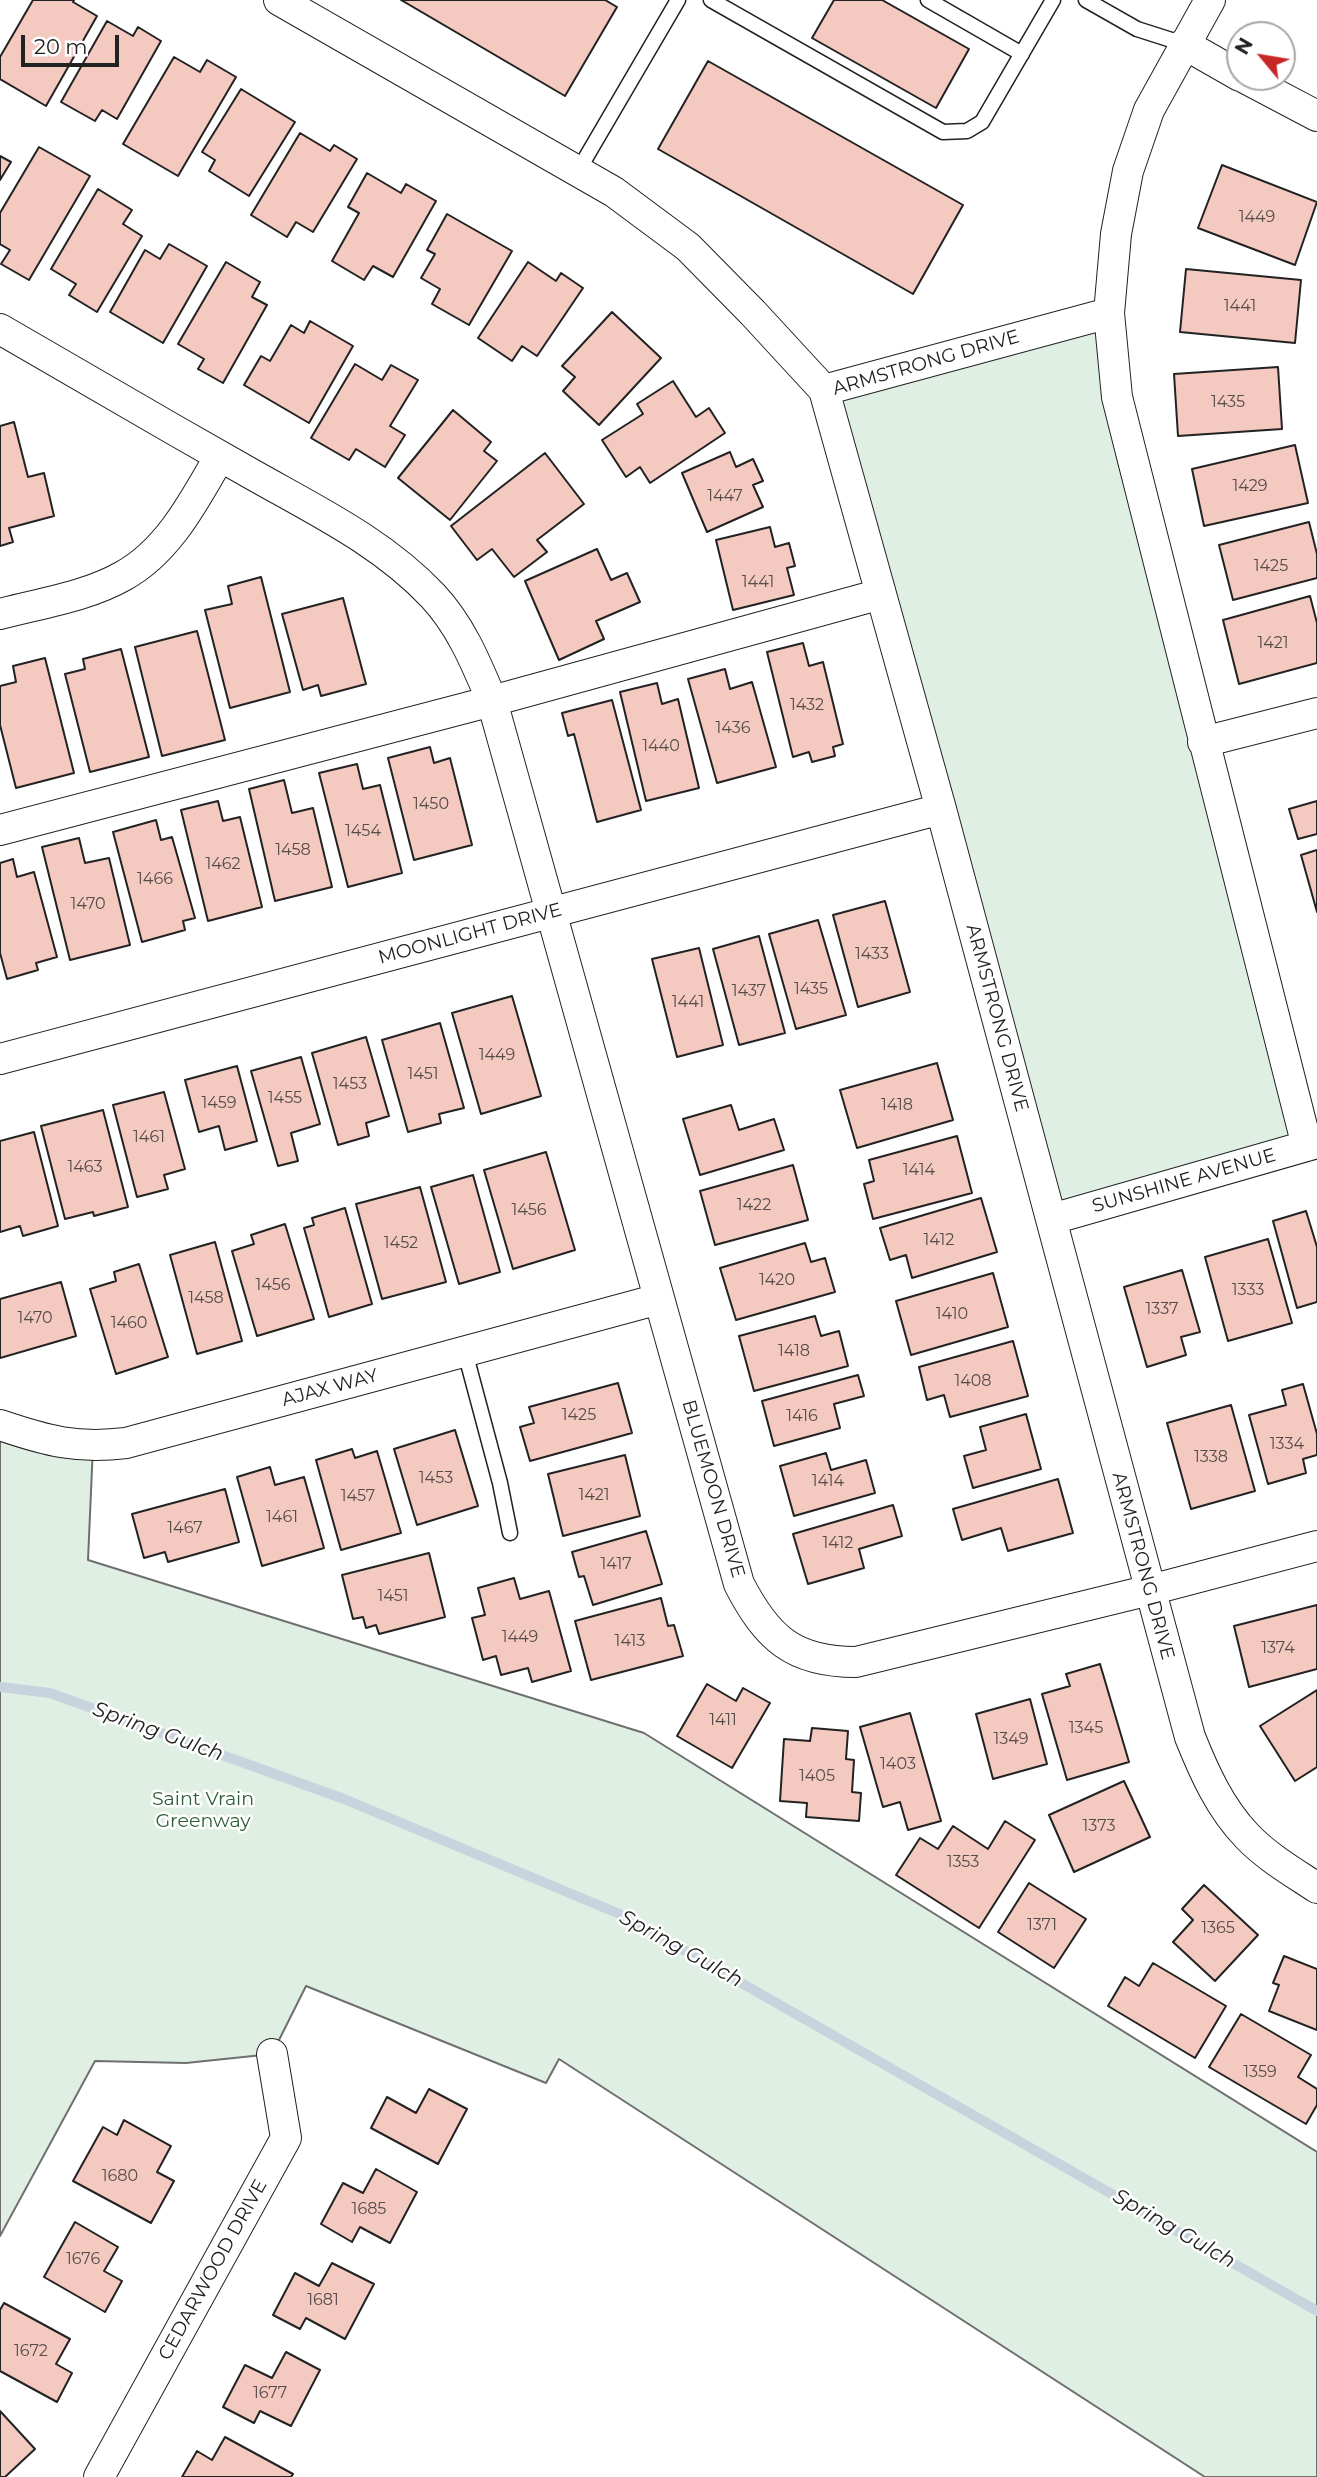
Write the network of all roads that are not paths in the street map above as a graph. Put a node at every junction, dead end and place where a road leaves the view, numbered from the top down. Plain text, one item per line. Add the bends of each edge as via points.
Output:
1 (279, 0) edge
2 (678, 0) edge
3 (711, 0) edge
4 (928, 0) edge
5 (1053, 0) edge
6 (1086, 0) edge
7 (1210, 0) edge
8 (1184, 44) junction
9 (1022, 54) junction
10 (1226, 68) edge
11 (1270, 91) edge
12 (1317, 116) edge
13 (578, 171) junction
14 (1109, 313) junction
15 (0, 330) edge
16 (824, 390) junction
17 (220, 456) junction
18 (881, 594) junction
19 (0, 614) edge
20 (492, 701) junction
21 (1317, 713) edge
22 (1203, 741) junction
23 (941, 809) junction
24 (0, 830) edge
25 (552, 912) junction
26 (0, 1059) edge
27 (1312, 1144) edge
28 (1052, 1219) junction
29 (659, 1299) junction
30 (465, 1352) junction
31 (0, 1425) edge
32 (510, 1533) dead end
33 (1317, 1546) edge
34 (1150, 1590) junction
35 (1317, 1888) edge
36 (272, 2054) dead end
37 (99, 2477) edge

1 - 13 street
2 - 13 lane
3 - 9 lane via 943,132 967,131 982,122
4 - 9 lane
5 - 9 lane
6 - 8 lane via 1137,29
7 - 8 street
8 - 10 street
8 - 14 street via 1149,110 1128,171 1116,234
11 - 12 street
13 - 16 street via 688,247
14 - 16 street, ARMSTRONG DRIVE
14 - 22 street via 1117,397
15 - 17 street, BLUEMOON DRIVE
16 - 18 street, ARMSTRONG DRIVE
17 - 19 street via 176,528 125,575 98,588
17 - 20 street, BLUEMOON DRIVE via 353,533 409,572 455,623
18 - 20 street
18 - 23 street, ARMSTRONG DRIVE
20 - 24 street
20 - 25 street, BLUEMOON DRIVE
21 - 22 street
22 - 27 street
23 - 25 street, MOONLIGHT DRIVE
23 - 28 street, ARMSTRONG DRIVE
25 - 26 street, MOONLIGHT DRIVE
25 - 29 street, BLUEMOON DRIVE
27 - 28 street, SUNSHINE AVENUE
28 - 34 street, ARMSTRONG DRIVE
29 - 30 street, AJAX WAY
29 - 34 street, BLUEMOON DRIVE via 739,1584 763,1625 777,1638 817,1659 856,1662
30 - 31 street, AJAX WAY via 127,1443 68,1444
30 - 32 lane
33 - 34 street, BLUEMOON DRIVE
34 - 35 street, ARMSTRONG DRIVE via 1190,1737 1219,1799 1262,1850
36 - 37 street, CEDARWOOD DRIVE via 286,2138

